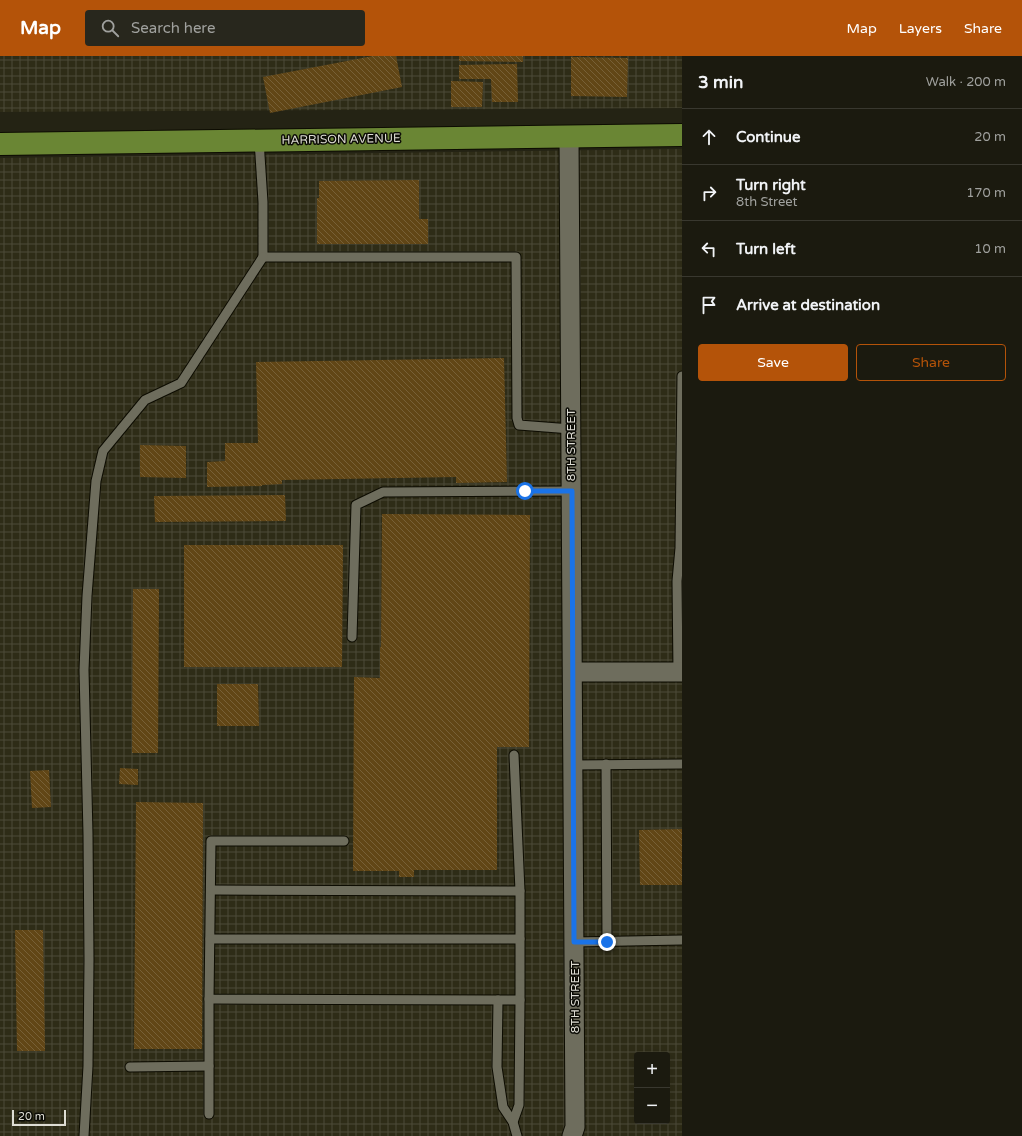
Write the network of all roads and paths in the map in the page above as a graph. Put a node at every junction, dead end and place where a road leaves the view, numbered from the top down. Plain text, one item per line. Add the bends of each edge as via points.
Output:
1 (682, 135) edge
2 (569, 136) junction
3 (259, 140) junction
4 (0, 144) edge
5 (263, 257) junction
6 (682, 376) edge
7 (571, 429) junction
8 (572, 491) junction
9 (352, 637) dead end
10 (573, 672) junction
11 (680, 672) edge
12 (514, 755) dead end
13 (606, 764) junction
14 (682, 764) edge
15 (574, 765) junction
16 (344, 841) dead end
17 (211, 890) junction
18 (520, 891) junction
19 (210, 939) junction
20 (520, 939) junction
21 (682, 940) edge
22 (574, 942) junction
23 (607, 942) junction
24 (209, 999) junction
25 (498, 1000) junction
26 (520, 1000) junction
27 (209, 1066) junction
28 (130, 1067) dead end
29 (209, 1114) dead end
30 (513, 1122) junction
31 (84, 1136) edge
32 (517, 1136) edge
33 (572, 1136) edge

1 - 2 main road, HARRISON AVENUE
2 - 3 main road, HARRISON AVENUE
2 - 7 street, 8TH STREET
3 - 4 main road, HARRISON AVENUE
3 - 5 lane
5 - 7 lane via 516,257 519,425
5 - 31 lane via 181,383 145,400 103,451 96,481 84,670 89,960 88,1066
6 - 11 lane via 680,548 677,581
7 - 8 street, 8TH STREET
8 - 9 lane via 383,492 356,505
8 - 10 street, 8TH STREET
10 - 11 street
10 - 15 street, 8TH STREET
12 - 18 lane
13 - 14 lane
13 - 15 lane
13 - 23 lane
15 - 22 street, 8TH STREET
16 - 17 lane via 211,841
17 - 18 lane
17 - 19 lane
18 - 20 lane
19 - 20 lane
19 - 24 lane
20 - 26 lane
21 - 23 lane
22 - 23 lane
22 - 33 street, 8TH STREET via 575,1127
24 - 25 lane
24 - 27 lane
25 - 26 lane
25 - 30 lane via 497,1067 503,1107
26 - 30 lane via 519,1105
27 - 28 lane
27 - 29 lane
30 - 32 lane

